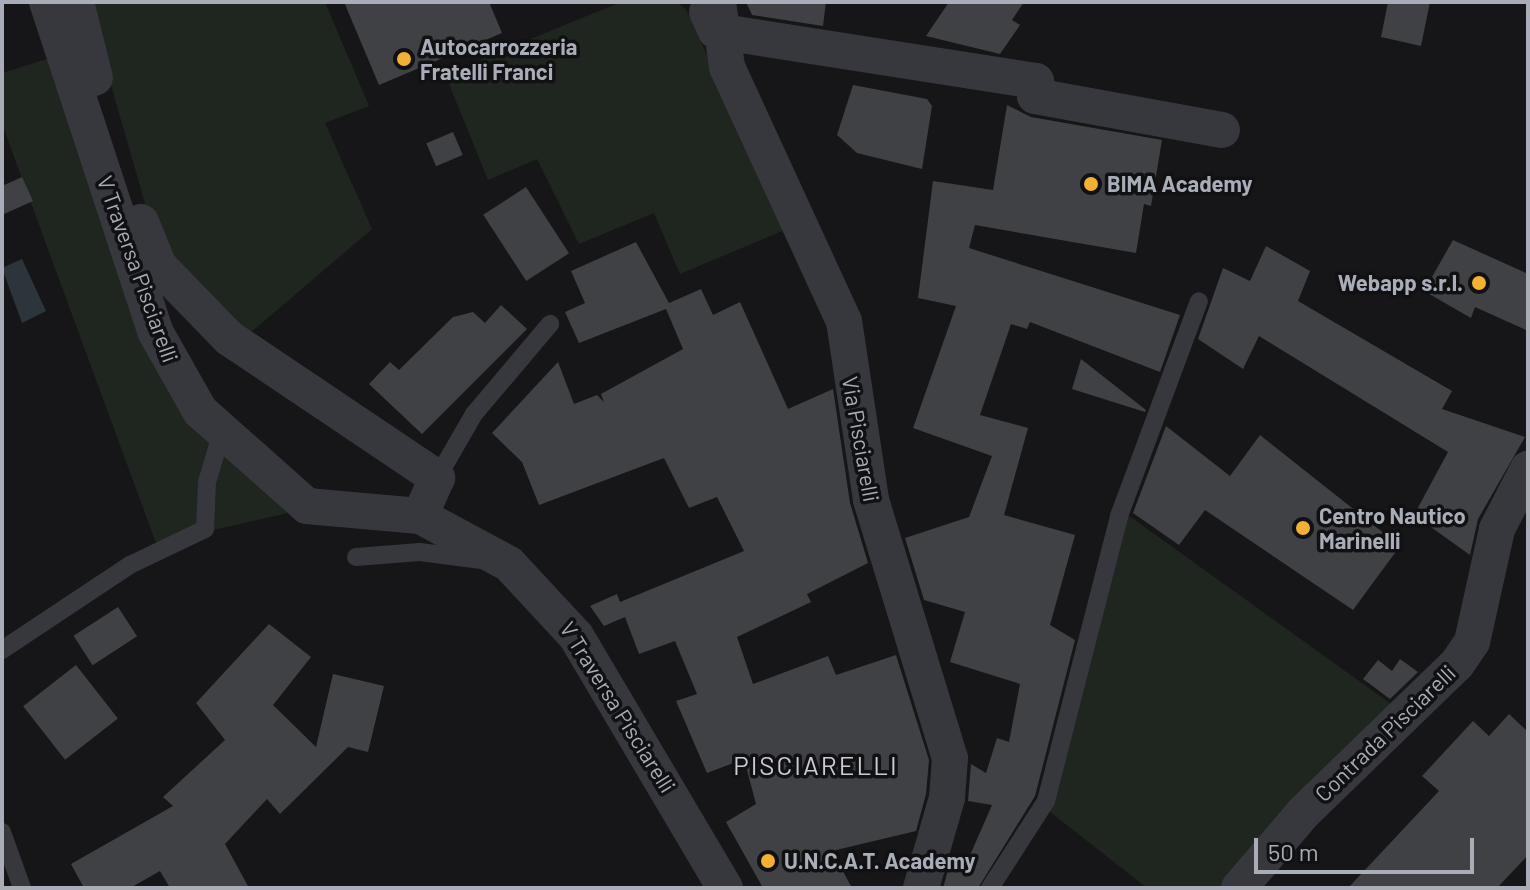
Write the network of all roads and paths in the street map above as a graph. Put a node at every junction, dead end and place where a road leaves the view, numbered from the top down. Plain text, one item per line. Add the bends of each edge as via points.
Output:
1 (47, 2) edge
2 (76, 2) edge
3 (712, 12) edge
4 (1222, 130) dead end
5 (1199, 301) dead end
6 (550, 324) dead end
7 (222, 432) junction
8 (1528, 469) edge
9 (437, 478) junction
10 (420, 516) junction
11 (356, 557) dead end
12 (509, 564) junction
13 (2, 650) edge
14 (2, 832) edge
15 (22, 888) edge
16 (725, 888) edge
17 (921, 888) edge
18 (990, 888) edge
19 (1239, 888) edge

1 - 7 street, V Traversa Pisciarelli via 156,333 183,387
2 - 9 street via 159,266 229,338
3 - 4 street via 1036,81 1035,96
3 - 17 street, Via Pisciarelli via 844,321 871,500 943,730 947,798
5 - 18 lane via 1119,516 1046,801
6 - 9 lane via 474,414
7 - 10 street, V Traversa Pisciarelli via 307,506
7 - 13 lane via 207,482 205,529 192,541 130,565
8 - 19 street, Contrada Pisciarelli via 1497,529 1472,642 1457,664 1303,813
9 - 10 street
10 - 12 street, V Traversa Pisciarelli
11 - 12 lane via 420,552
12 - 16 street, V Traversa Pisciarelli via 576,636
14 - 15 lane

